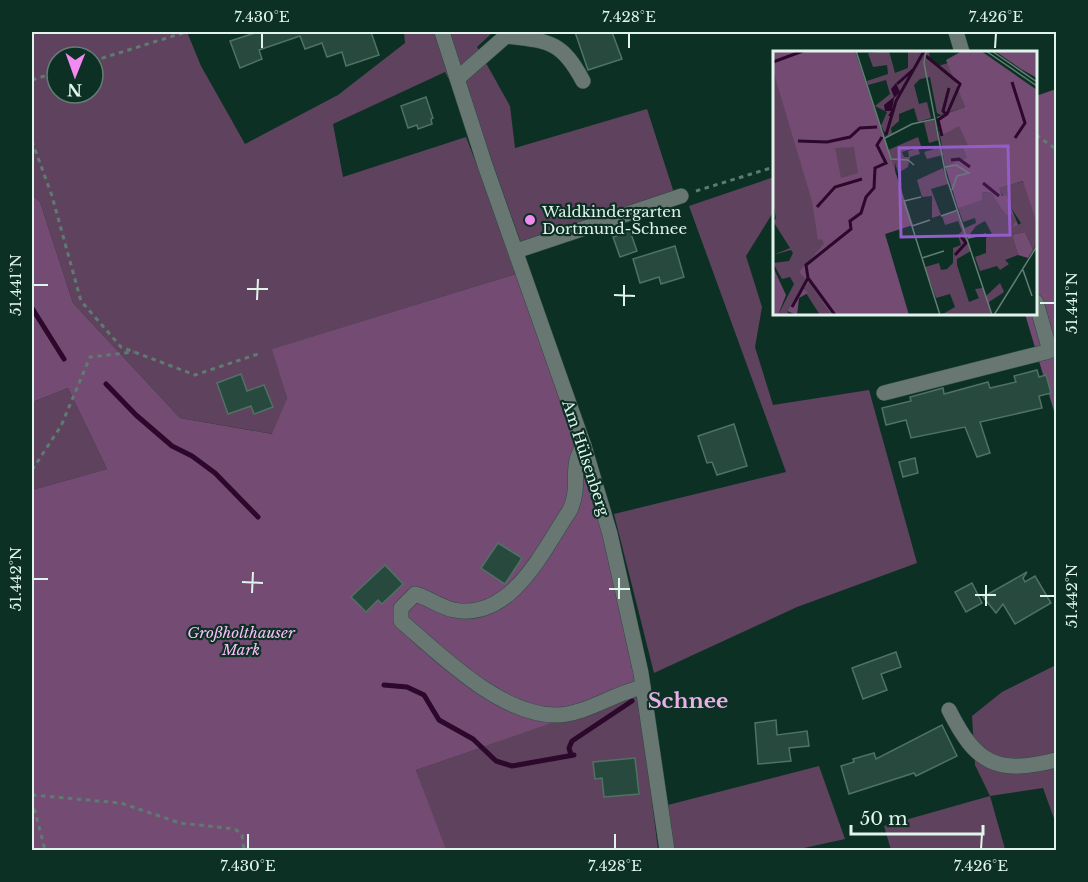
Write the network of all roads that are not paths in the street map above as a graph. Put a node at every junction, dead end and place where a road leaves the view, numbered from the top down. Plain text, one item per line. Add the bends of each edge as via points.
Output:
1 (442, 32) edge
2 (956, 32) edge
3 (508, 34) edge
4 (962, 51) edge
5 (458, 78) junction
6 (583, 81) dead end
7 (681, 196) road end
8 (516, 251) junction
9 (1037, 309) edge
10 (884, 393) dead end
11 (584, 446) junction
12 (643, 687) junction
13 (949, 710) dead end
14 (1056, 760) edge
15 (667, 850) edge

1 - 5 street, Am Hülsenberg
2 - 4 street
3 - 5 street
3 - 6 street via 554,45 571,58
5 - 8 street, Am Hülsenberg
7 - 8 street
8 - 11 street, Am Hülsenberg
9 - 10 street via 1050,351
11 - 12 street, Am Hülsenberg via 613,544
11 - 12 street via 575,457 576,497 570,510 514,591 497,605 456,611 415,594 401,608 401,621 489,691 524,710 557,715
12 - 15 street, Am Hülsenberg
13 - 14 street via 964,740 983,757 1006,767 1031,767

